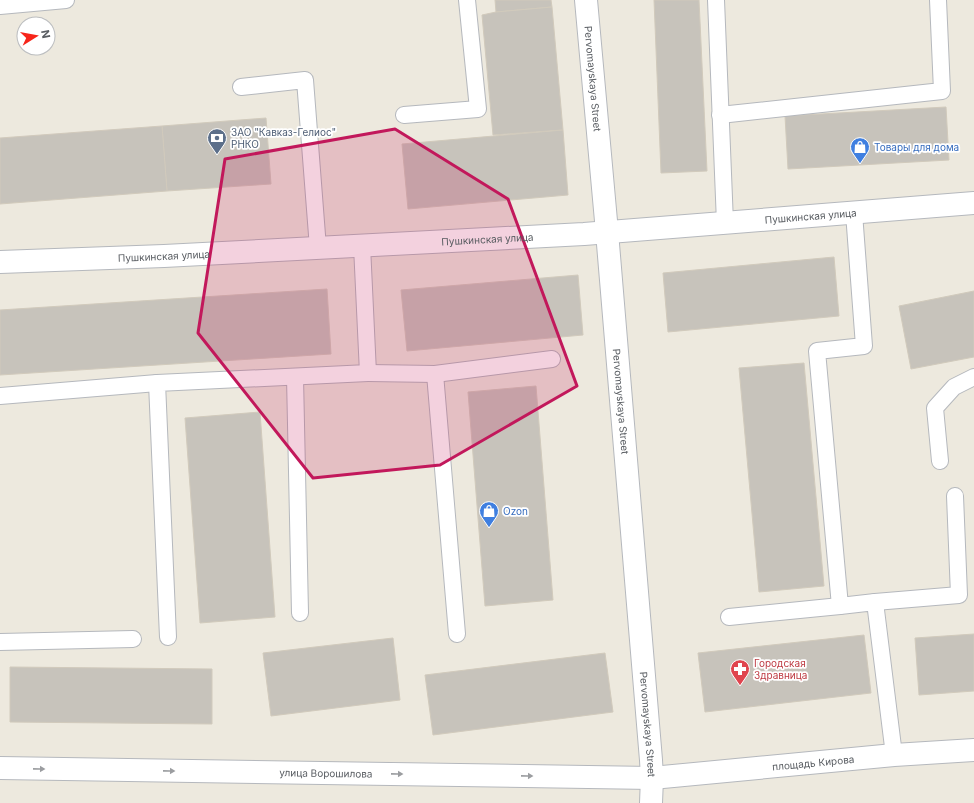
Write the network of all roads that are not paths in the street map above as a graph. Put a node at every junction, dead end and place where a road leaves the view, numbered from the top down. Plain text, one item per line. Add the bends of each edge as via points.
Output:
1 (66, 0) edge
2 (467, 0) edge
3 (586, 0) edge
4 (716, 0) edge
5 (938, 0) edge
6 (0, 6) edge
7 (241, 87) dead end
8 (404, 115) dead end
9 (720, 115) junction
10 (974, 204) edge
11 (854, 213) junction
12 (725, 223) junction
13 (607, 232) junction
14 (362, 246) junction
15 (318, 248) junction
16 (0, 262) edge
17 (552, 358) dead end
18 (368, 373) junction
19 (434, 374) junction
20 (296, 377) junction
21 (974, 377) edge
22 (157, 383) junction
23 (0, 396) edge
24 (940, 461) dead end
25 (955, 496) dead end
26 (875, 602) junction
27 (840, 606) junction
28 (300, 613) dead end
29 (730, 617) dead end
30 (457, 634) dead end
31 (168, 637) dead end
32 (133, 639) dead end
33 (0, 642) edge
34 (974, 750) edge
35 (894, 755) junction
36 (0, 768) edge
37 (652, 778) junction
38 (650, 803) edge

1 - 6 lane
2 - 8 lane via 478,109
3 - 13 street, Pervomayskaya Street
4 - 9 lane
5 - 9 lane via 942,91
7 - 15 lane via 306,80
9 - 12 lane
10 - 11 street, Пушкинская улица
11 - 12 street, Пушкинская улица
11 - 27 lane via 864,346 817,351
12 - 13 street, Пушкинская улица
13 - 14 street, Пушкинская улица
13 - 37 street, Pervomayskaya Street
14 - 15 street, Пушкинская улица
14 - 18 lane
15 - 16 street, Пушкинская улица
17 - 19 lane
18 - 19 lane
18 - 20 lane
19 - 30 lane
20 - 22 lane
20 - 28 lane
21 - 24 lane via 954,387 935,408
22 - 23 lane
22 - 31 lane
25 - 26 lane via 959,594
26 - 27 lane
26 - 35 lane
27 - 29 lane
32 - 33 lane
34 - 35 street, площадь Кирова
35 - 37 street, площадь Кирова
36 -> 37 street, улица Ворошилова
37 - 38 street, Pervomayskaya Street

